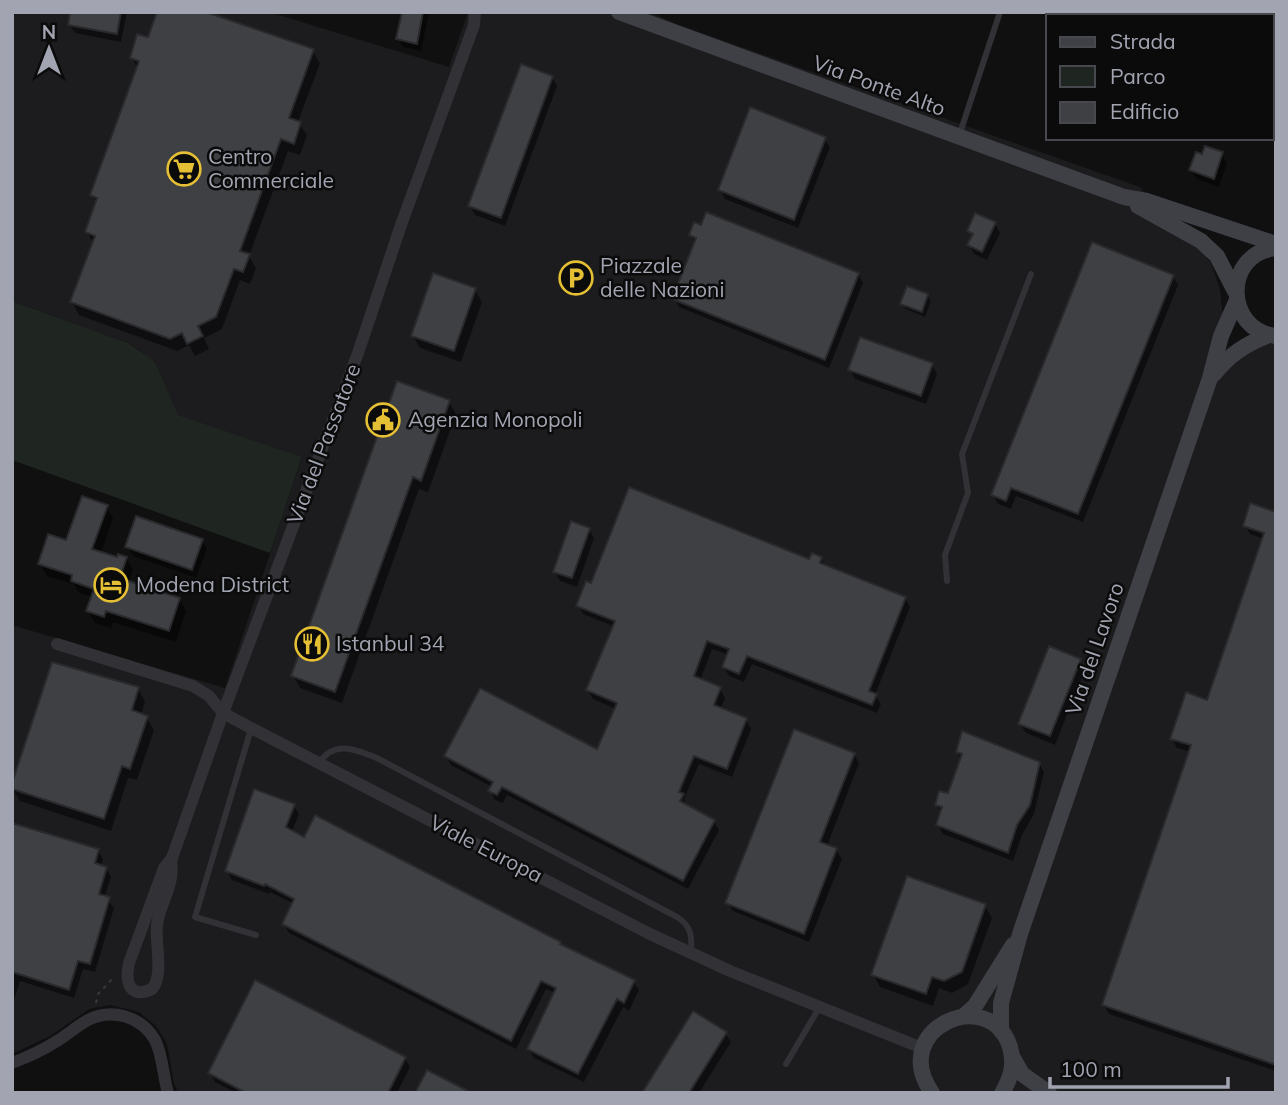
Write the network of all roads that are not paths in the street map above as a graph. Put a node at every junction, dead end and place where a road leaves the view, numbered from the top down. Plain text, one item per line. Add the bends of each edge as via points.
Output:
1 (483, 12) edge
2 (619, 12) edge
3 (1000, 12) edge
4 (475, 19) edge
5 (959, 138) junction
6 (1124, 197) junction
7 (1276, 246) edge
8 (1031, 274) dead end
9 (1236, 297) junction
10 (1273, 336) edge
11 (1210, 378) junction
12 (947, 581) dead end
13 (57, 644) dead end
14 (223, 713) junction
15 (251, 728) junction
16 (319, 763) junction
17 (171, 862) junction
18 (1020, 934) junction
19 (256, 936) dead end
20 (691, 953) junction
21 (819, 1008) junction
22 (964, 1016) junction
23 (1001, 1031) junction
24 (922, 1048) junction
25 (1013, 1058) junction
26 (12, 1063) edge
27 (786, 1064) dead end
28 (167, 1093) edge
29 (932, 1093) edge
30 (1002, 1093) edge
31 (1049, 1093) edge

1 - 4 street, Via del Passatore
2 - 5 main road, Via Ponte Alto
3 - 5 lane
4 - 14 street, Via del Passatore via 358,353
5 - 6 main road, Via Ponte Alto
6 - 7 main road, Via Ponte Alto
6 - 9 main road, Via Ponte Alto via 1202,241 1217,256
7 - 9 main road, Via del Lavoro via 1255,254 1245,264
8 - 12 lane via 962,454 968,493 945,555
9 - 10 main road, Via del Lavoro via 1248,323
9 - 11 main road, Via del Lavoro
10 - 11 main road, Via del Lavoro via 1240,348
11 - 18 main road, Via del Lavoro
13 - 14 street, Viale Europa via 186,683 209,696
14 - 15 street, Viale Europa
14 - 17 street, Via del Passatore
15 - 16 street, Viale Europa
15 - 19 lane via 195,917
16 - 20 street, Viale Europa
16 - 20 lane via 326,753 338,749 377,758 684,921 690,932
17 - 17 street, Via del Passatore via 164,868 129,963 126,978 136,991 152,989 158,979 158,924 173,873
18 - 22 main road, Via del Lavoro
18 - 23 main road, Via del Lavoro via 1001,1003
20 - 21 street, Viale Europa
21 - 24 street, Viale Europa
21 - 27 lane
22 - 23 main road via 984,1020
22 - 24 main road, Via del Lavoro via 943,1023
23 - 25 main road, Via del Lavoro
24 - 29 main road via 921,1073
25 - 30 main road
25 - 31 main road, Via del Lavoro via 1022,1073
26 - 28 street via 46,1048 90,1019 121,1015 144,1026 155,1040

